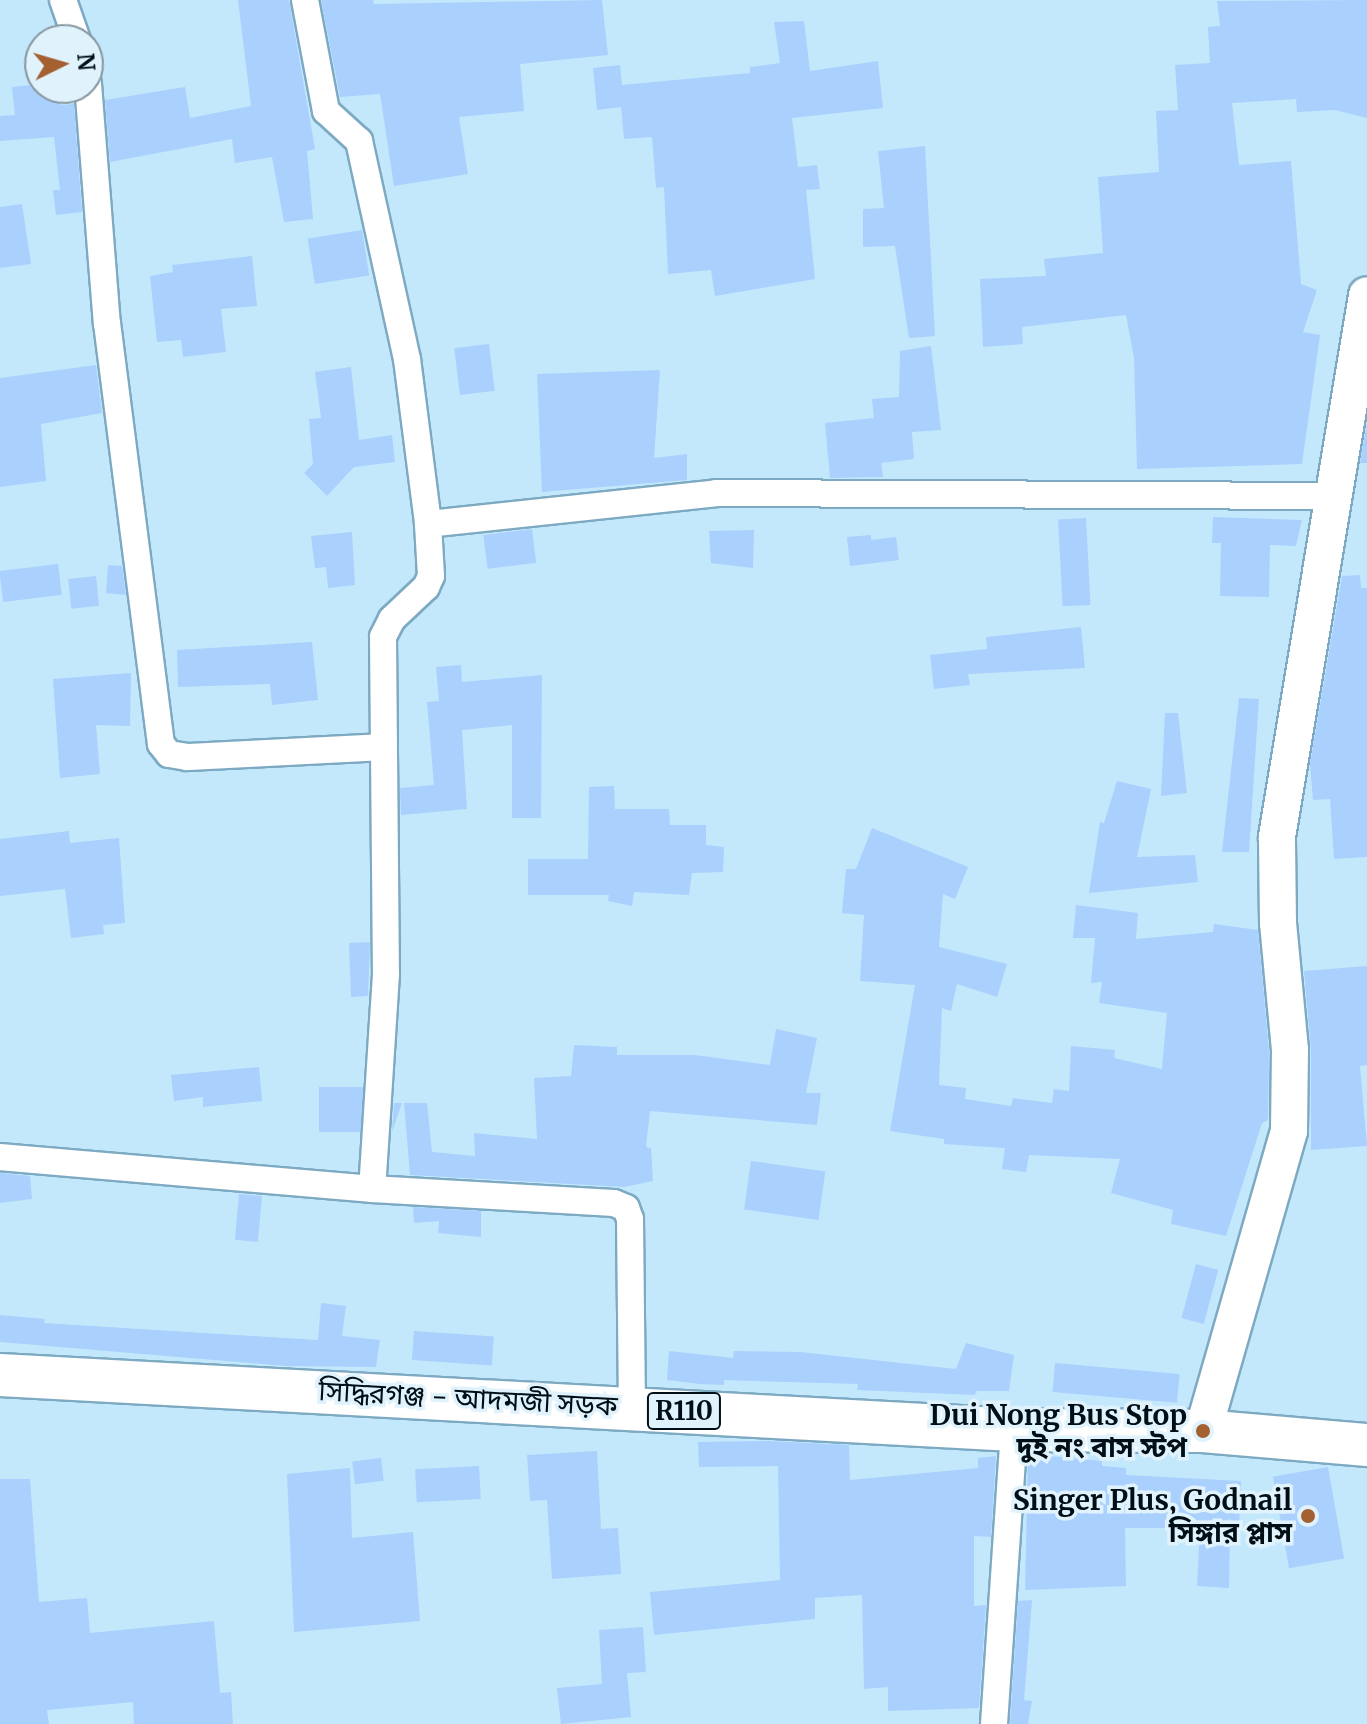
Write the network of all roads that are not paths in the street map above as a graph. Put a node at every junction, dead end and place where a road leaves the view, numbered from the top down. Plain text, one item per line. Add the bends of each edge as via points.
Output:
1 (63, 0) edge
2 (305, 0) edge
3 (71, 24) edge
4 (90, 104) edge
5 (1367, 295) edge
6 (1329, 496) junction
7 (428, 524) junction
8 (382, 747) junction
9 (0, 1157) edge
10 (372, 1189) junction
11 (0, 1375) edge
12 (632, 1408) junction
13 (1014, 1430) junction
14 (1203, 1431) junction
15 (1367, 1445) edge
16 (994, 1724) edge

1 - 3 street
2 - 7 street via 326,111 359,141 407,359
4 - 8 street via 107,323 161,744 169,754 187,757
5 - 6 street
6 - 7 street via 716,493
6 - 14 street via 1277,837 1278,923 1290,1050 1289,1131
7 - 8 street via 431,576 392,619 383,637
8 - 10 street via 386,974
9 - 10 street
10 - 12 street via 626,1208
11 - 12 main road, সিদ্ধিরগঞ্জ - আদমজী সড়ক / R110
12 - 13 main road, সিদ্ধিরগঞ্জ - আদমজী সড়ক / R110
13 - 14 main road, সিদ্ধিরগঞ্জ - আদমজী সড়ক / R110
13 - 16 street
14 - 15 main road, সিদ্ধিরগঞ্জ - আদমজী সড়ক / R110

